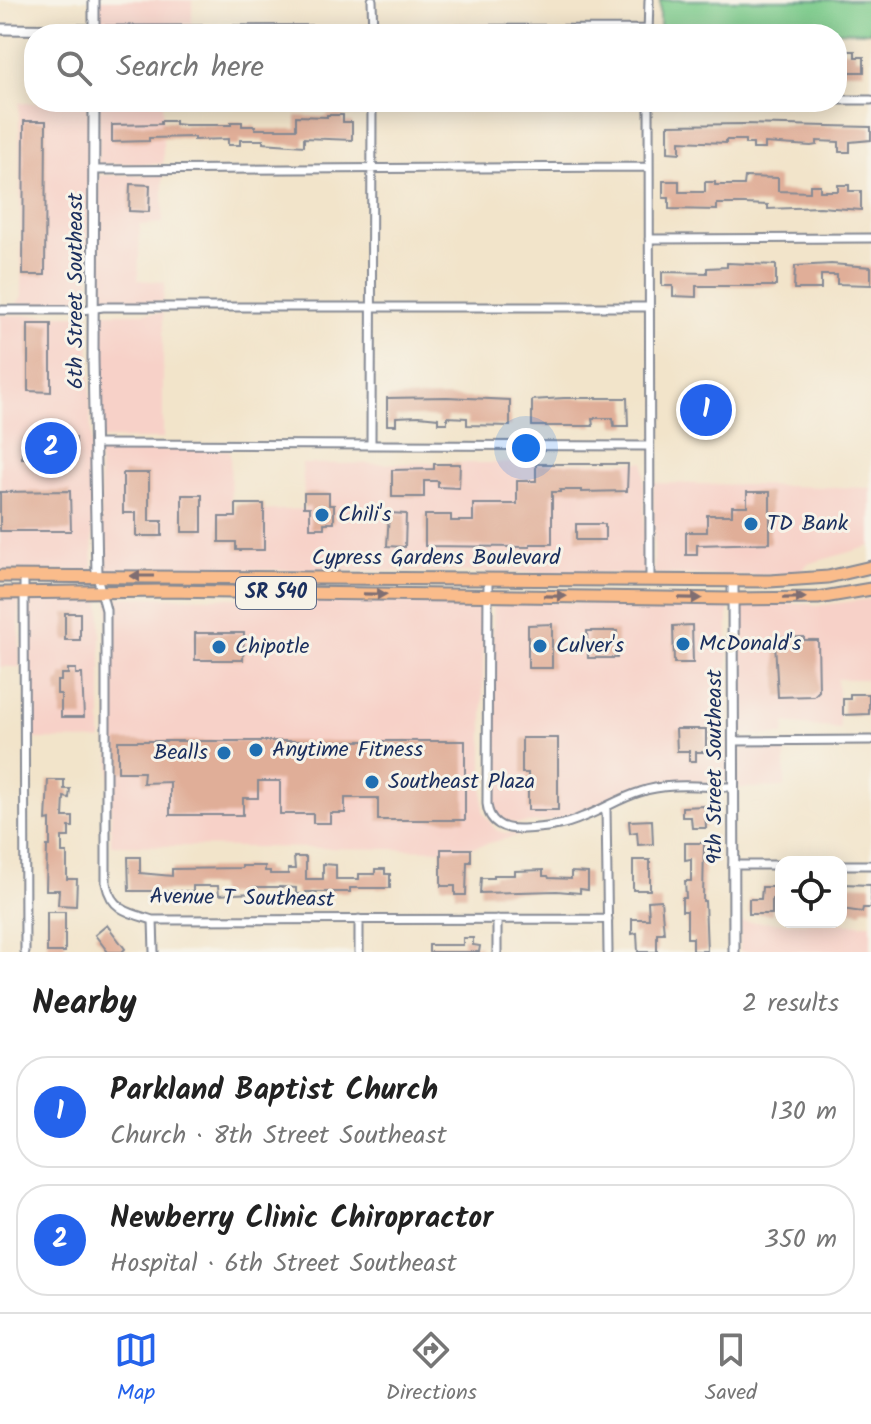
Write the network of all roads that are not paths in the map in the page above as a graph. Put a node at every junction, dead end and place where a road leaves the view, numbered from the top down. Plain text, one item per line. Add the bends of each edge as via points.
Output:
1 (94, 0) edge
2 (372, 0) edge
3 (649, 0) edge
4 (94, 24) edge
5 (373, 24) edge
6 (648, 24) edge
7 (0, 29) edge
8 (24, 30) edge
9 (847, 100) edge
10 (871, 100) edge
11 (94, 112) edge
12 (372, 112) edge
13 (649, 112) edge
14 (649, 167) junction
15 (372, 169) junction
16 (94, 170) junction
17 (871, 238) edge
18 (649, 239) junction
19 (371, 307) junction
20 (648, 307) junction
21 (93, 309) junction
22 (0, 310) edge
23 (94, 444) junction
24 (371, 444) junction
25 (648, 446) junction
26 (871, 567) edge
27 (0, 576) edge
28 (24, 576) junction
29 (97, 576) junction
30 (289, 577) junction
31 (356, 578) junction
32 (488, 578) junction
33 (650, 579) junction
34 (733, 582) junction
35 (871, 589) edge
36 (101, 592) junction
37 (189, 592) junction
38 (0, 593) edge
39 (24, 593) junction
40 (307, 593) junction
41 (488, 595) junction
42 (601, 597) junction
43 (733, 599) junction
44 (871, 740) edge
45 (733, 741) junction
46 (733, 787) junction
47 (606, 807) junction
48 (733, 865) junction
49 (775, 865) edge
50 (847, 865) edge
51 (871, 865) edge
52 (359, 919) junction
53 (497, 919) junction
54 (608, 919) junction
55 (153, 920) junction
56 (25, 952) edge
57 (154, 952) edge
58 (359, 952) edge
59 (497, 952) edge
60 (608, 952) edge
61 (734, 952) edge

1 - 4 street
2 - 5 street
3 - 6 street
7 - 8 street
9 - 10 street
11 - 16 street, 6th Street Southeast
12 - 15 street
13 - 14 street
14 - 15 street
14 - 18 street
15 - 16 street
15 - 19 street
16 - 21 street, 6th Street Southeast
17 - 18 street
18 - 20 street
19 - 20 street
19 - 21 street
19 - 24 street
20 - 25 street
21 - 22 street
21 - 23 street, 6th Street Southeast
23 - 24 street
23 - 29 street, 6th Street Southeast
24 - 25 street
25 - 33 street
26 - 34 main road, Cypress Gardens Boulevard / SR 540 via 828,577
27 - 28 main road, Cypress Gardens Boulevard / SR 540
28 - 29 main road, Cypress Gardens Boulevard / SR 540
28 - 39 street
30 -> 29 main road, Cypress Gardens Boulevard / SR 540
29 - 36 street, Avenue T Southeast
30 - 31 main road, Cypress Gardens Boulevard / SR 540
30 - 37 main road via 272,585 217,585
31 - 32 main road, Cypress Gardens Boulevard / SR 540
31 - 40 main road via 311,587
32 - 33 main road, Cypress Gardens Boulevard / SR 540
32 - 41 street
33 - 34 main road, Cypress Gardens Boulevard / SR 540
33 - 42 main road via 612,587
34 - 43 street, 9th Street Southeast
43 -> 35 main road, Cypress Gardens Boulevard / SR 540 via 818,598
36 - 37 main road, Cypress Gardens Boulevard / SR 540
36 - 39 main road, Cypress Gardens Boulevard / SR 540
36 - 55 street, Avenue T Southeast via 106,610 106,883 123,912
37 - 40 main road, Cypress Gardens Boulevard / SR 540
38 - 39 main road, Cypress Gardens Boulevard / SR 540
39 - 56 street
40 -> 41 main road, Cypress Gardens Boulevard / SR 540
41 -> 42 main road, Cypress Gardens Boulevard / SR 540
41 - 47 street via 488,813 498,825 515,829 554,827
42 -> 43 main road, Cypress Gardens Boulevard / SR 540
43 - 45 street, 9th Street Southeast
44 - 45 street
45 - 46 street, 9th Street Southeast
46 - 47 street via 654,789
46 - 48 street, 9th Street Southeast
47 - 54 street
48 - 49 street
48 - 61 street, 9th Street Southeast
50 - 51 street
52 - 53 street, Avenue T Southeast
52 - 55 street, Avenue T Southeast
52 - 58 street
53 - 54 street, Avenue T Southeast
53 - 59 street
54 - 60 street
55 - 57 street

